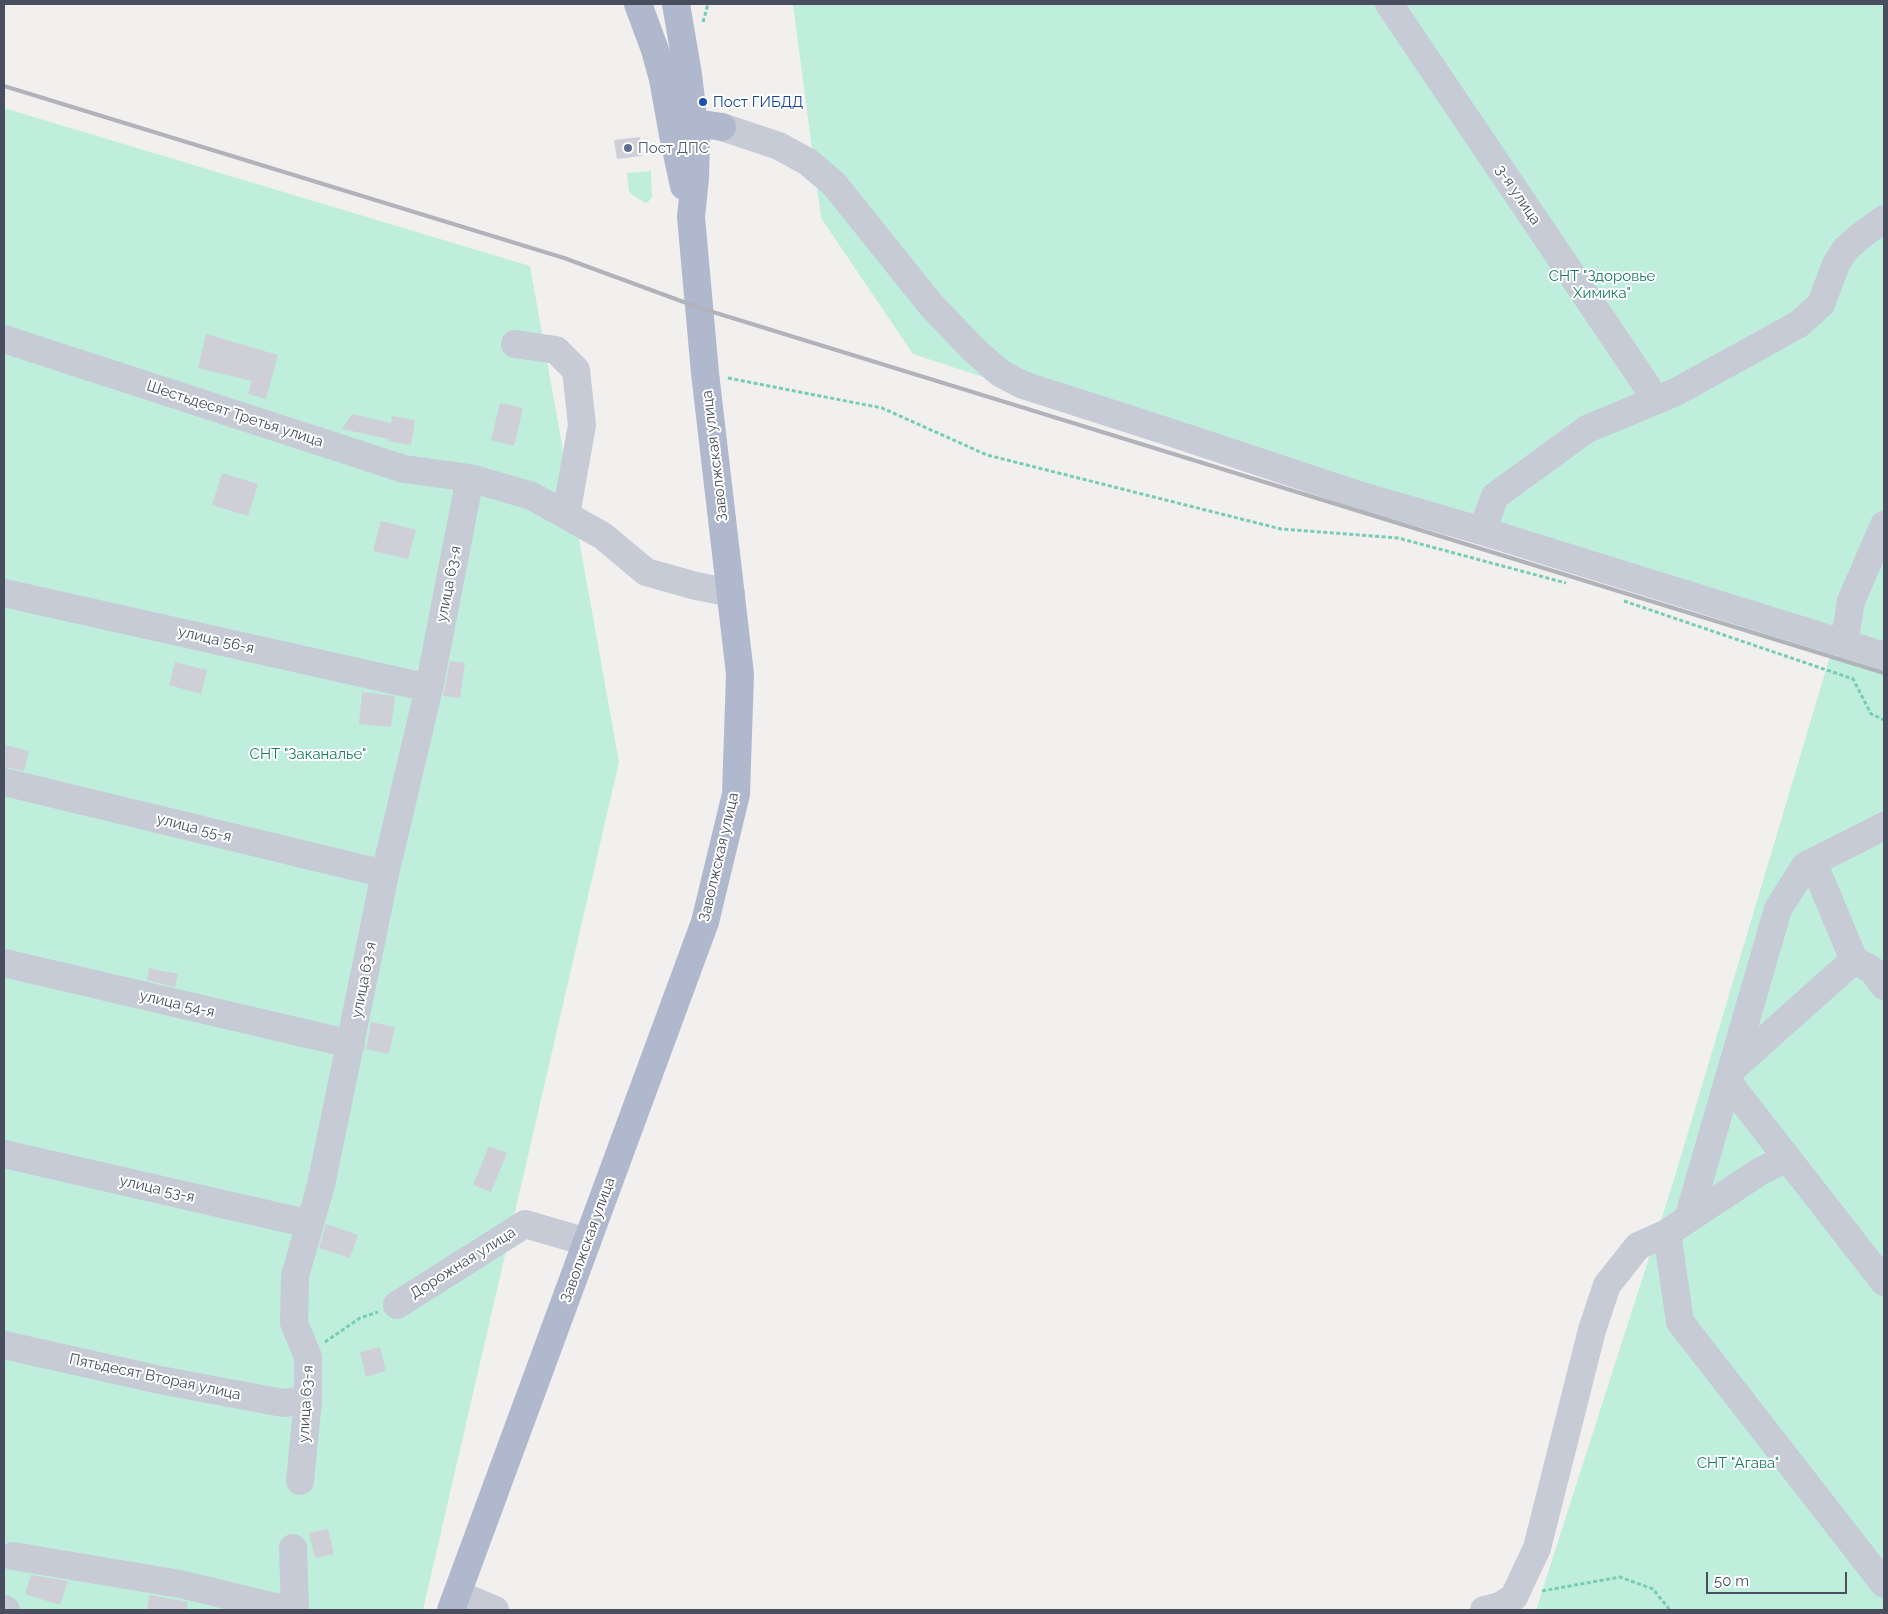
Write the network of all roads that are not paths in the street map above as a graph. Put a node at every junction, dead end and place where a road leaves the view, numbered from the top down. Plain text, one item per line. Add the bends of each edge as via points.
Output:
1 (638, 4) edge
2 (676, 4) edge
3 (1389, 4) edge
4 (682, 121) junction
5 (722, 127) joint
6 (1884, 219) edge
7 (4, 339) edge
8 (515, 344) dead end
9 (1647, 386) dead end
10 (470, 478) junction
11 (566, 515) junction
12 (1884, 525) edge
13 (1482, 531) junction
14 (4, 593) edge
15 (731, 593) junction
16 (1844, 644) junction
17 (1884, 656) edge
18 (429, 688) junction
19 (4, 782) edge
20 (1884, 826) edge
21 (1813, 862) junction
22 (385, 874) junction
23 (1854, 960) junction
24 (4, 963) edge
25 (1884, 986) edge
26 (351, 1044) junction
27 (1730, 1076) junction
28 (4, 1154) edge
29 (1787, 1158) junction
30 (310, 1224) junction
31 (1677, 1226) junction
32 (587, 1242) junction
33 (1884, 1282) edge
34 (397, 1305) road end
35 (4, 1345) edge
36 (308, 1400) junction
37 (300, 1481) dead end
38 (293, 1548) dead end
39 (13, 1556) dead end
40 (1884, 1584) edge
41 (454, 1602) edge
42 (288, 1610) edge
43 (295, 1610) edge
44 (495, 1610) edge
45 (1484, 1610) edge

1 - 4 main road via 663,79
2 - 4 main road via 688,74
3 - 9 street, 3-я улица
4 - 5 main road
4 - 15 main road, Заволжская улица via 705,373
5 - 13 street via 779,146 808,162 834,184 931,305 973,349 1000,372 1023,385 1362,496
6 - 13 street via 1845,250 1820,304 1799,324 1676,392 1587,429 1495,496
7 - 10 street, Шестьдесят Третья улица via 404,469
8 - 11 street via 556,350 576,370 582,425
10 - 11 street, Шестьдесят Третья улица via 532,496
10 - 18 street, улица 63-я
11 - 15 street, Шестьдесят Третья улица via 604,536 646,572
12 - 16 street via 1851,600
13 - 16 street
14 - 18 street, улица 56-я
15 - 32 main road, Заволжская улица via 740,674 736,794 705,922
16 - 17 street
18 - 22 street, улица 63-я
19 - 22 street, улица 55-я
20 - 21 street
21 - 23 street
21 - 27 street via 1805,866 1778,909
22 - 26 street, улица 63-я
23 - 25 street via 1872,970
23 - 27 street
24 - 26 street, улица 54-я
26 - 30 street, улица 63-я
27 - 29 street
27 - 31 street
28 - 30 street, улица 53-я
29 - 31 street via 1759,1172
29 - 33 street
30 - 36 street, улица 63-я via 295,1276 294,1323 307,1354
31 - 40 street via 1680,1322
31 - 45 street via 1638,1246 1607,1285 1592,1330 1537,1548 1514,1597 1500,1606
32 - 34 street, Дорожная улица via 525,1224
32 - 41 main road, Заволжская улица
35 - 36 street, Пятьдесят Вторая улица via 179,1384 283,1403
36 - 37 street, улица 63-я
38 - 43 street
39 - 42 street via 180,1584
41 - 44 street

